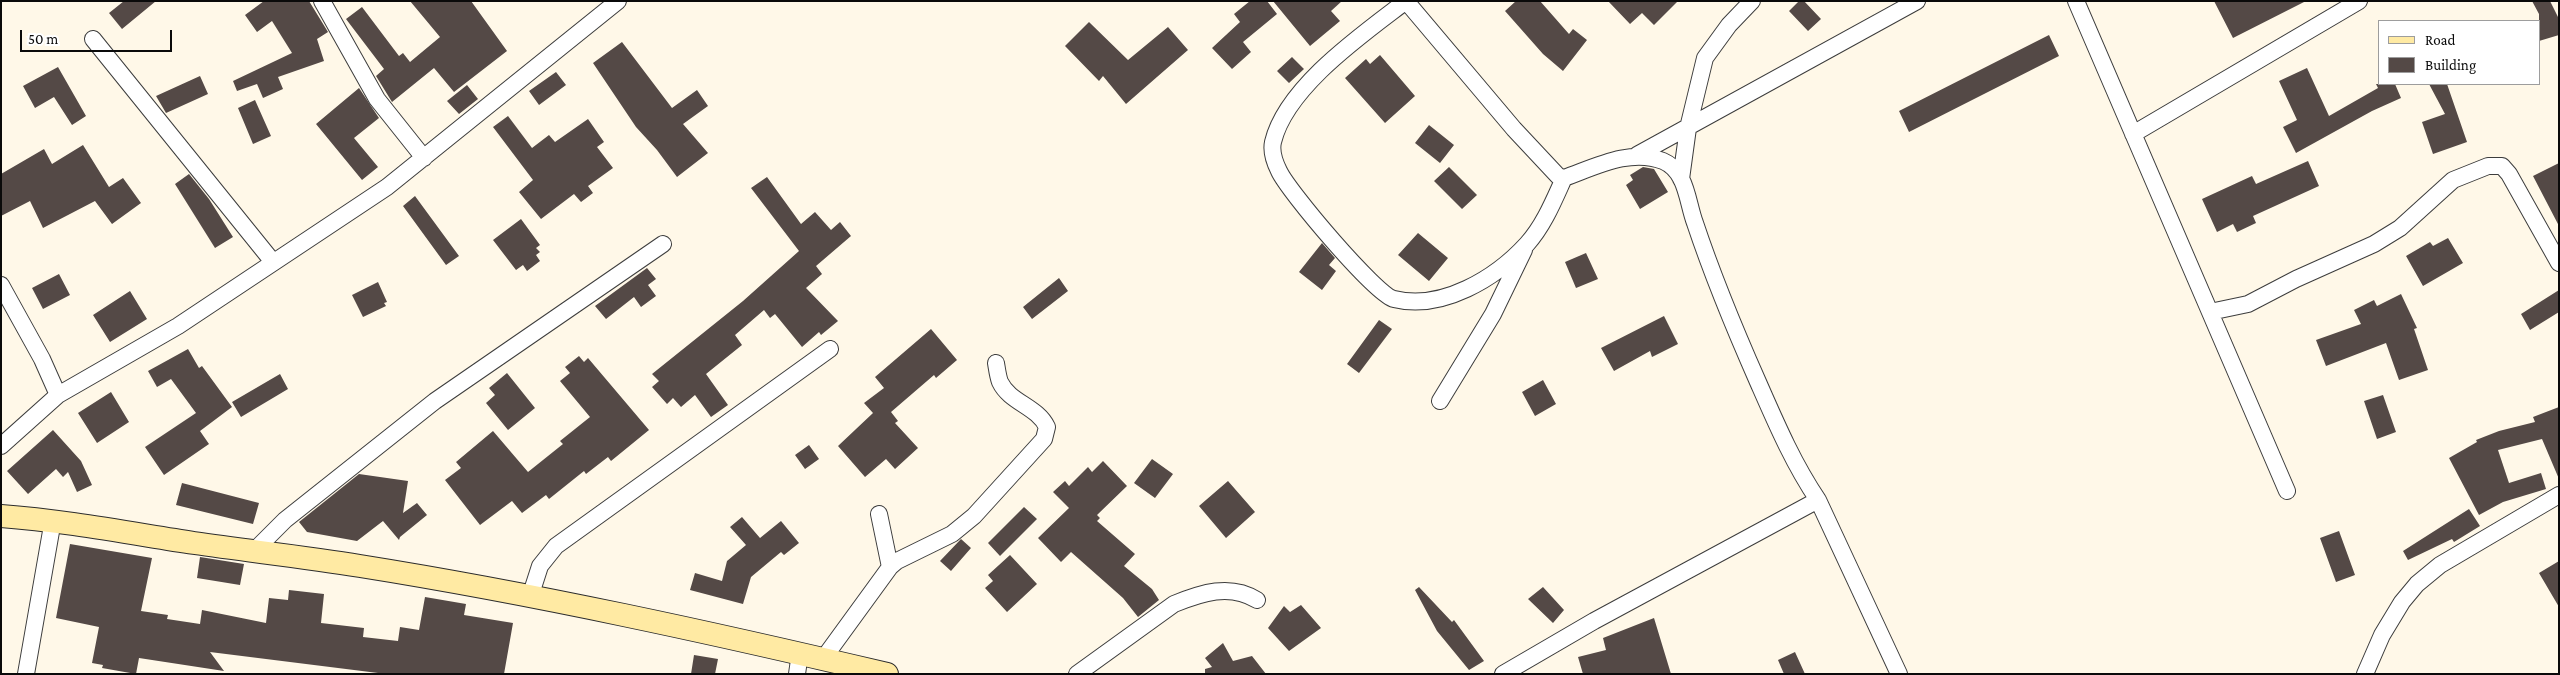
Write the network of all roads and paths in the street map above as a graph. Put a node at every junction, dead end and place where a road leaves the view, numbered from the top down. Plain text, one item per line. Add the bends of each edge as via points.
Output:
1 (322, 1) edge
2 (618, 1) edge
3 (1406, 1) edge
4 (1752, 1) edge
5 (1917, 1) edge
6 (2076, 1) edge
7 (2358, 1) edge
8 (93, 39) dead end
9 (1688, 128) junction
10 (2133, 134) junction
11 (1637, 155) junction
12 (424, 158) junction
13 (1564, 178) junction
14 (1682, 179) junction
15 (1528, 243) junction
16 (663, 244) dead end
17 (272, 262) junction
18 (2559, 263) edge
19 (1, 285) edge
20 (2210, 312) junction
21 (830, 349) dead end
22 (996, 363) dead end
23 (58, 395) junction
24 (1440, 402) dead end
25 (1, 446) edge
26 (2287, 491) dead end
27 (2559, 495) edge
28 (1818, 500) junction
29 (879, 514) dead end
30 (1, 516) edge
31 (53, 520) junction
32 (254, 551) junction
33 (890, 567) junction
34 (530, 598) junction
35 (1257, 600) dead end
36 (823, 659) junction
37 (798, 663) edge
38 (26, 674) edge
39 (887, 674) edge
40 (1077, 674) edge
41 (1503, 674) edge
42 (1899, 674) edge
43 (2365, 674) edge

1 - 12 street via 376,99
2 - 12 street
3 - 13 street via 1552,172
3 - 15 street via 1315,75 1300,94 1273,142 1273,155 1279,171 1292,192 1338,245 1391,299 1434,301 1463,291 1492,274
4 - 9 street via 1705,58
5 - 9 street
6 - 10 street
7 - 10 street
8 - 17 street
9 - 11 street
9 - 14 street
10 - 20 street
11 - 13 street
11 - 14 street via 1663,161
12 - 17 street via 387,187
13 - 15 street
14 - 28 street via 1695,224 1733,324 1786,445
15 - 24 street via 1493,314
16 - 32 street via 435,401 285,520
17 - 23 street via 178,326
18 - 20 street via 2509,174 2502,166 2488,166 2453,180 2400,228 2374,244 2248,304
19 - 23 street
20 - 26 street
21 - 34 street via 556,546 540,566
22 - 33 street via 1000,382 1006,390 1045,422 1044,438 974,516 952,534
23 - 25 street
27 - 43 street via 2440,565 2417,584 2382,634
28 - 41 street
28 - 42 street
29 - 33 street
30 - 31 street
31 - 32 street
31 - 38 street
32 - 34 street via 360,566
33 - 36 street
34 - 37 street
35 - 40 street via 1239,591 1225,590 1174,604
36 - 37 street
36 - 39 street

